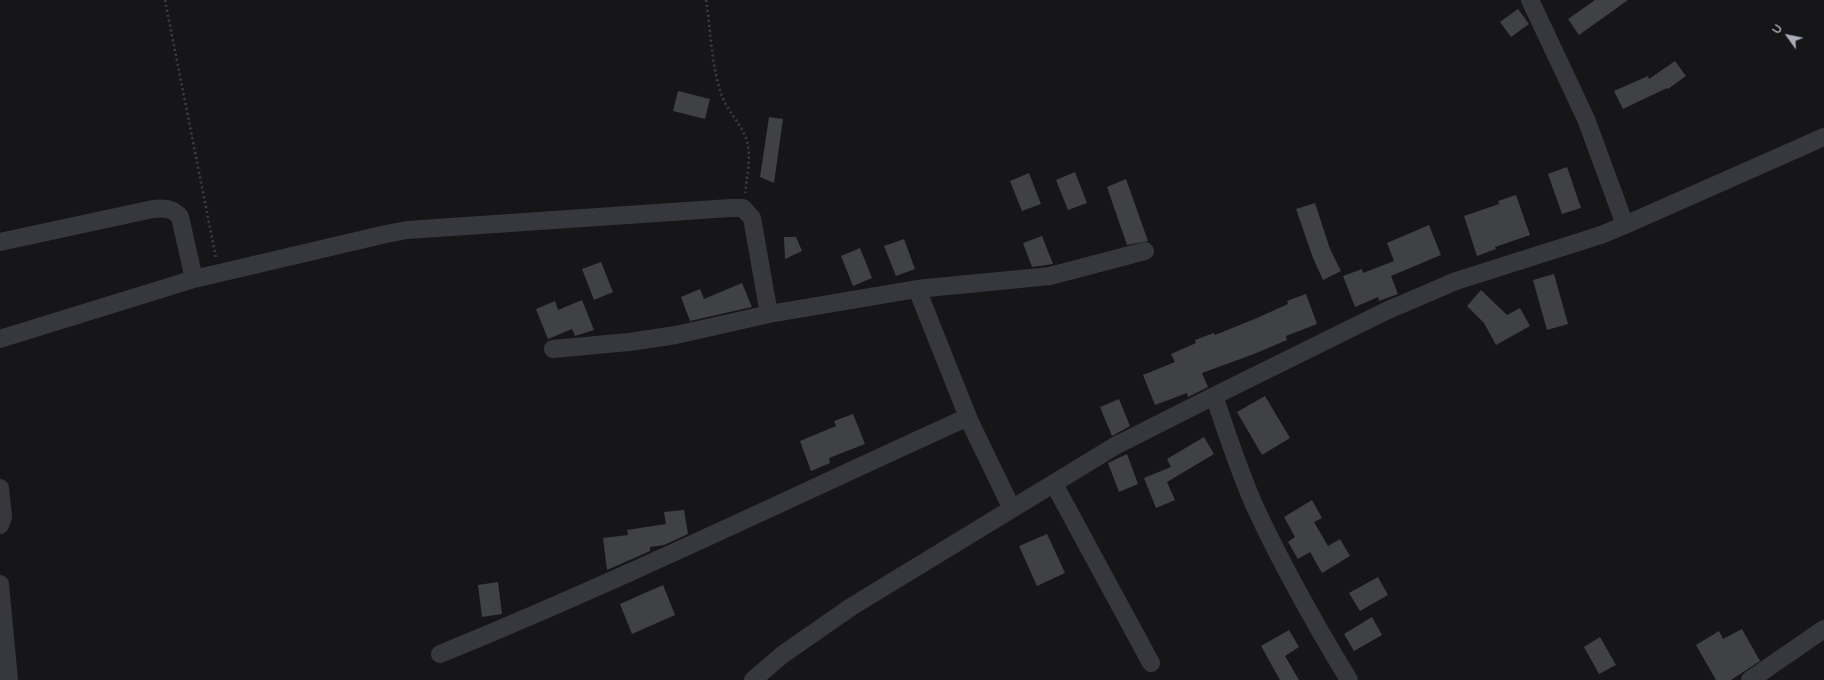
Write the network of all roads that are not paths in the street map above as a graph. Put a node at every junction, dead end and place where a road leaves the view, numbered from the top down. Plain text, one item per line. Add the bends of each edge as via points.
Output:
1 (1530, 0) edge
2 (1824, 137) edge
3 (1625, 225) junction
4 (0, 242) edge
5 (1145, 251) dead end
6 (194, 279) junction
7 (917, 289) junction
8 (769, 314) junction
9 (0, 339) edge
10 (554, 349) dead end
11 (1214, 396) junction
12 (968, 417) junction
13 (1054, 484) junction
14 (0, 488) edge
15 (1012, 509) junction
16 (0, 525) edge
17 (0, 584) edge
18 (1824, 629) edge
19 (440, 654) dead end
20 (1151, 663) dead end
21 (9, 680) edge
22 (753, 680) edge
23 (1349, 680) edge
24 (1750, 680) edge

1 - 3 street via 1586,120
2 - 3 street
3 - 11 street via 1456,281 1386,311
4 - 6 street via 166,209 176,212 180,217
5 - 7 street via 1050,276
6 - 8 street via 407,230 743,208 752,218
6 - 9 street
7 - 8 street
7 - 12 street
8 - 10 street via 676,335
11 - 13 street via 1115,446
11 - 23 street via 1270,538 1311,617
12 - 15 street
12 - 19 street via 683,550
13 - 15 street
13 - 20 street
14 - 16 street via 3,517
15 - 22 street via 851,607 782,655
17 - 21 street
18 - 24 street

